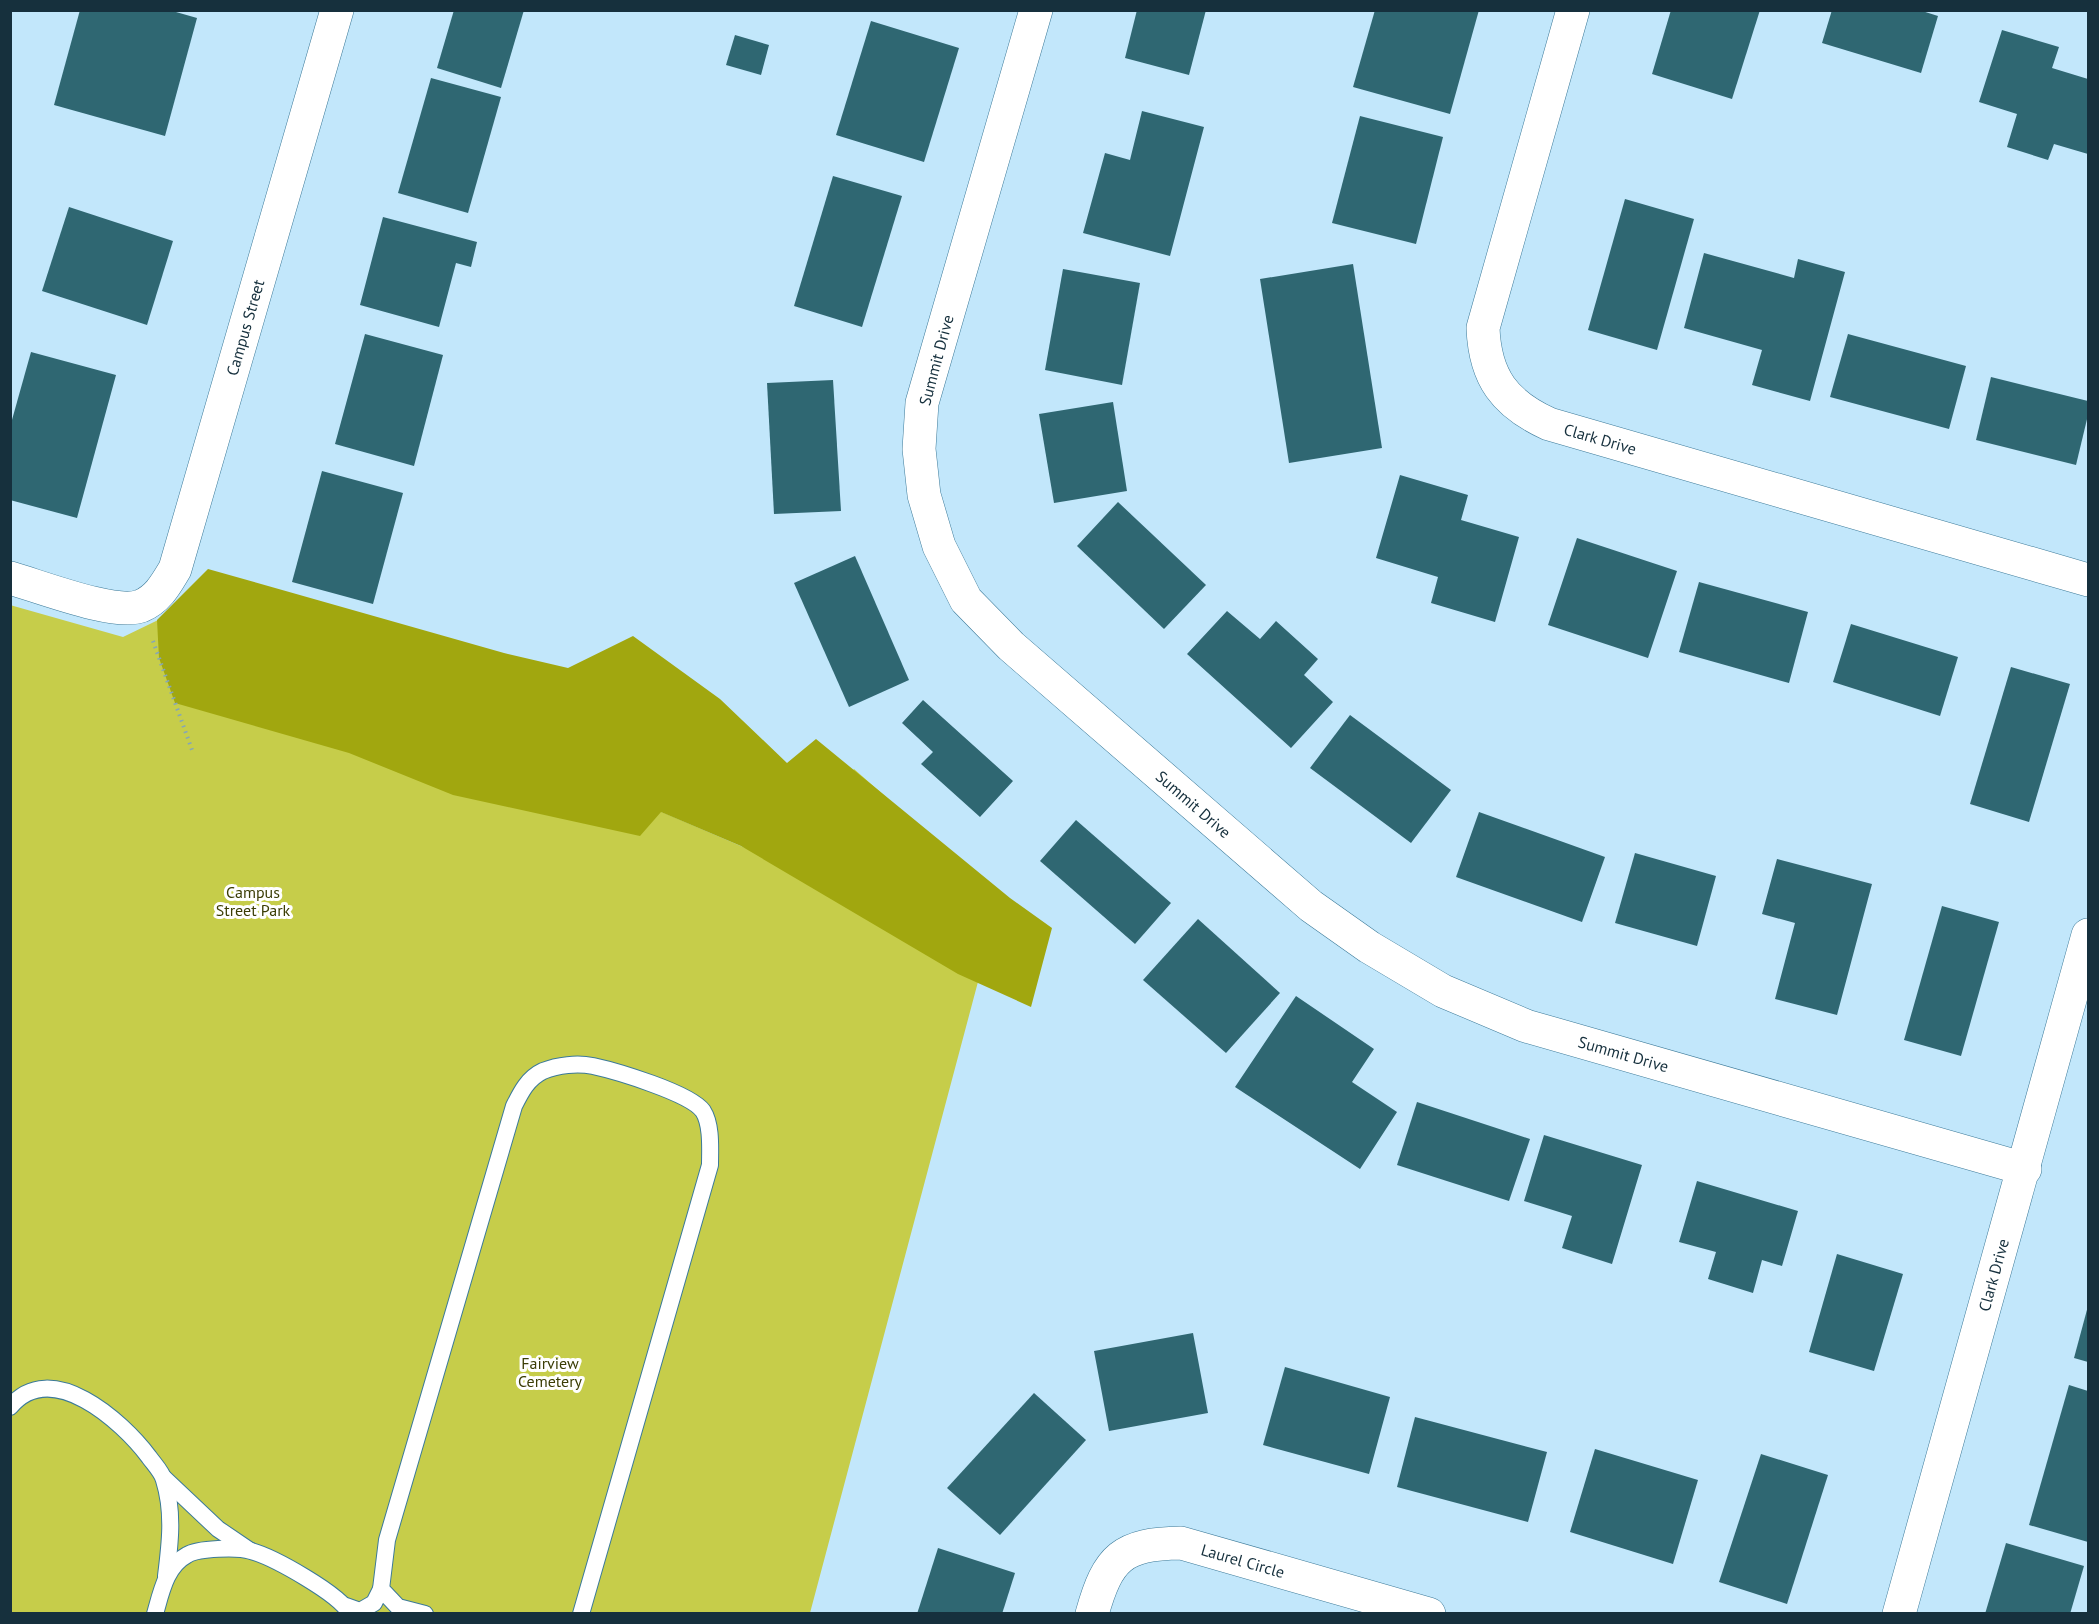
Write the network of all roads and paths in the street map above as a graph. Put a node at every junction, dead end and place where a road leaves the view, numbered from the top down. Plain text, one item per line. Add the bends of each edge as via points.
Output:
1 (337, 10) edge
2 (1036, 10) edge
3 (1573, 10) edge
4 (10, 578) edge
5 (2088, 580) edge
6 (126, 607) junction
7 (192, 750) dead end
8 (2088, 934) edge
9 (2025, 1169) junction
10 (10, 1407) edge
11 (164, 1478) junction
12 (250, 1550) junction
13 (166, 1576) junction
14 (381, 1589) junction
15 (348, 1610) edge
16 (581, 1613) edge
17 (155, 1614) edge
18 (425, 1614) edge
19 (1092, 1614) edge
20 (1429, 1614) edge
21 (1899, 1614) edge

1 - 6 street, Campus Street via 175,569 160,593
2 - 9 street, Summit Drive via 922,403 919,449 924,495 939,546 966,600 1011,646 1311,906 1443,992 1526,1026
3 - 5 street, Clark Drive via 1484,328 1489,369 1505,395 1525,413 1549,424
4 - 6 street
6 - 7 path
8 - 9 street, Clark Drive
9 - 21 street, Clark Drive
10 - 11 lane via 19,1396 33,1389 57,1390 83,1398 116,1421
11 - 12 lane via 218,1528
11 - 13 lane via 172,1529
12 - 13 lane via 211,1550 187,1555
12 - 15 lane via 305,1577
13 - 17 lane
14 - 15 lane via 374,1603 360,1611
14 - 16 lane via 387,1540 514,1106 525,1085 542,1072 565,1065 592,1066 682,1095 703,1111 710,1166
14 - 18 lane via 398,1607
19 - 20 street, Laurel Circle via 1104,1575 1124,1554 1150,1543 1181,1543

